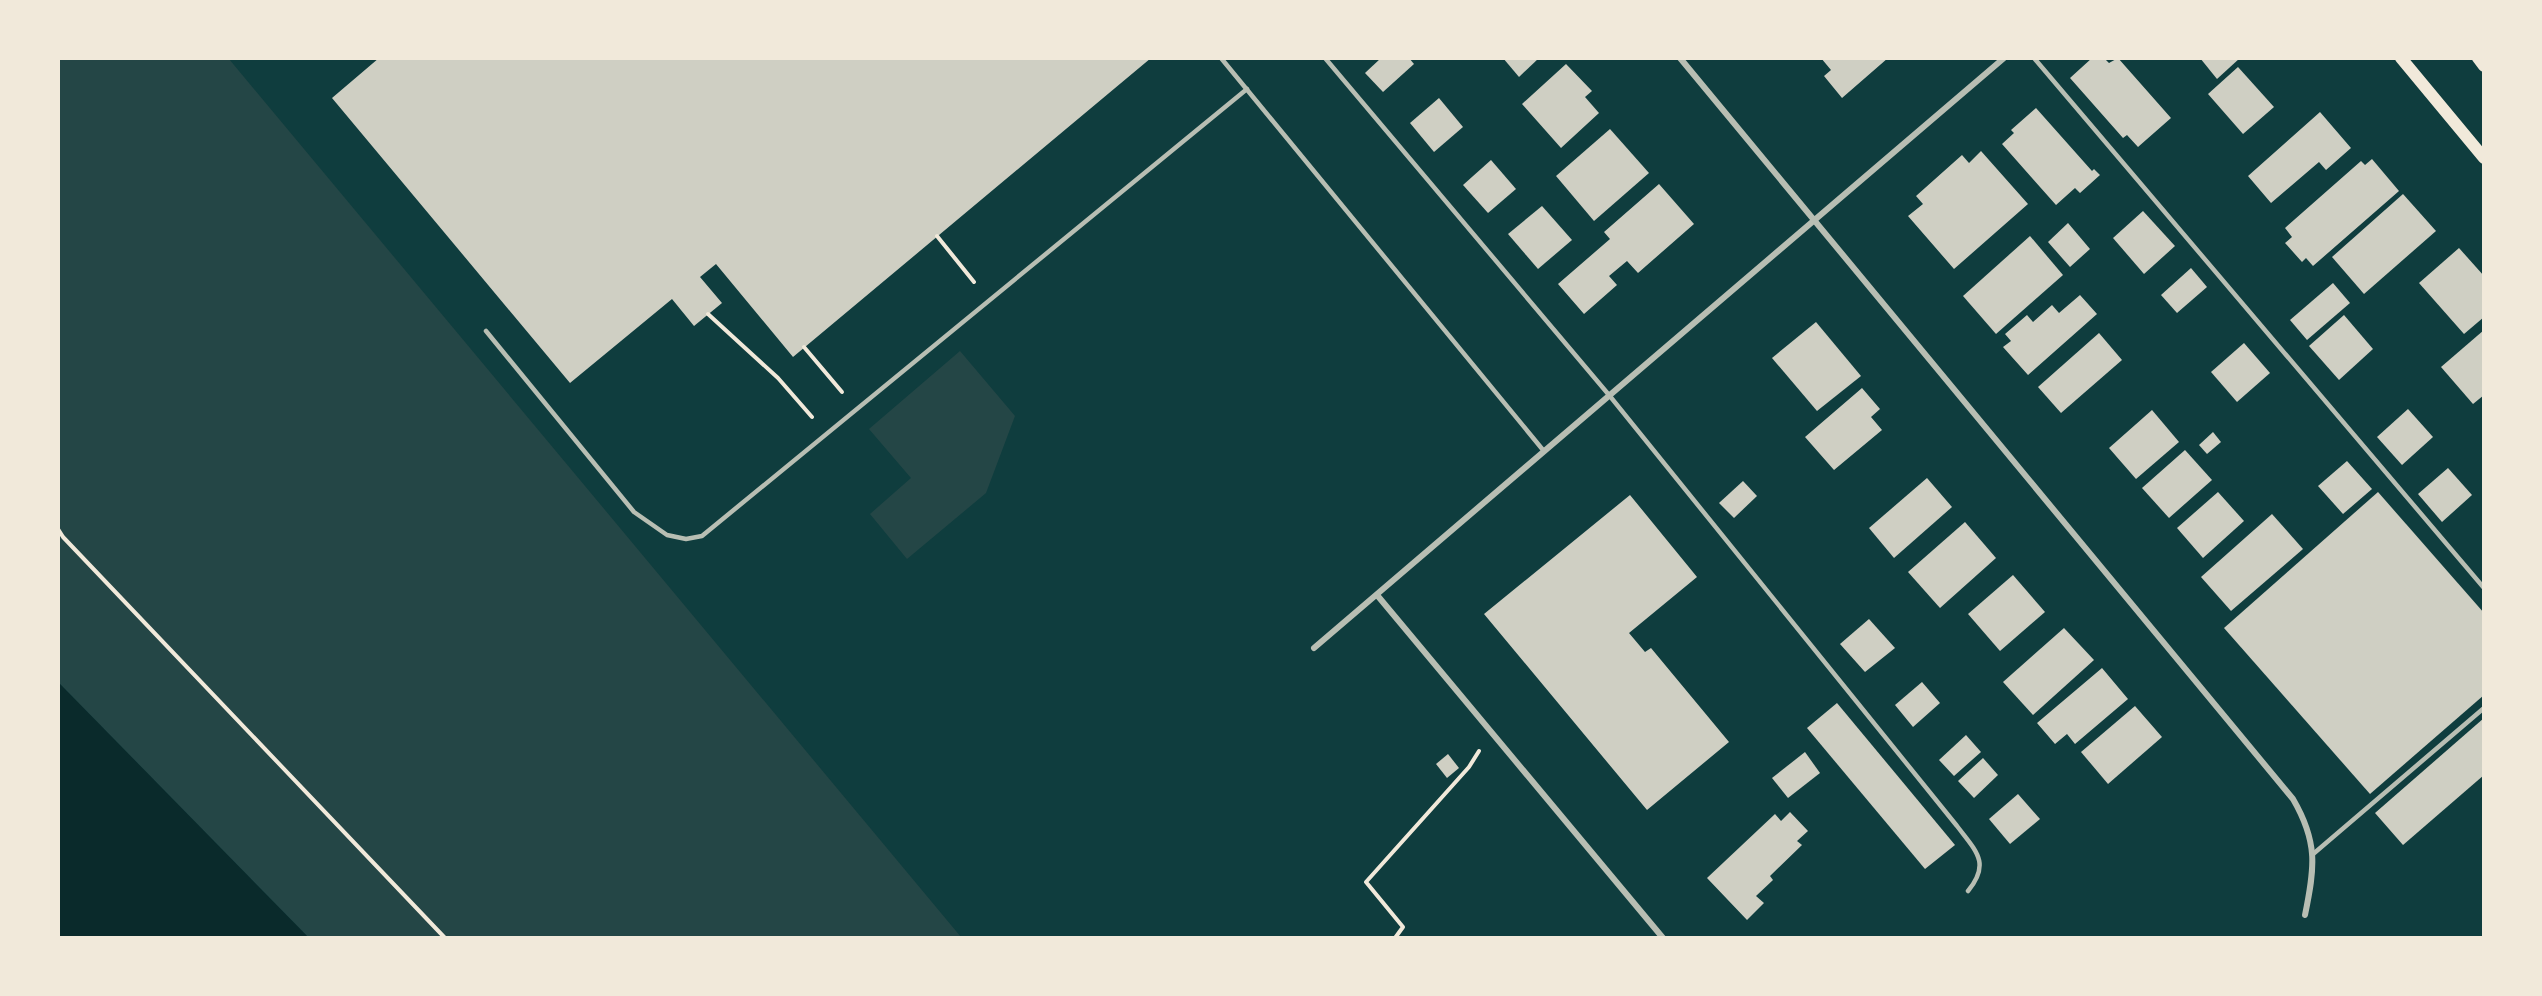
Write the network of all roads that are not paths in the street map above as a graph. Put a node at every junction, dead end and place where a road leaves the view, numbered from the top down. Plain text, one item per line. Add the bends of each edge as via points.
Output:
1 (1221, 58) edge
2 (1325, 58) edge
3 (1680, 58) edge
4 (2004, 58) edge
5 (2034, 58) edge
6 (2401, 58) edge
7 (2478, 58) edge
8 (2484, 66) edge
9 (1246, 89) junction
10 (2484, 158) edge
11 (1814, 219) junction
12 (486, 331) dead end
13 (1609, 395) junction
14 (1543, 450) junction
15 (2484, 588) edge
16 (1377, 596) junction
17 (1314, 648) dead end
18 (2484, 708) edge
19 (2312, 855) junction
20 (1968, 891) dead end
21 (2305, 915) dead end
22 (1663, 938) edge

1 - 9 lane
2 - 13 lane
3 - 11 street
4 - 11 street
5 - 15 lane
6 - 10 main road
7 - 8 main road
9 - 12 lane via 702,536 686,539 667,535 634,512
9 - 14 lane
11 - 13 street
11 - 19 street via 2293,799 2303,816
13 - 14 street
13 - 20 lane via 1972,845 1979,858 1980,873
14 - 16 street
16 - 17 street
16 - 22 street
18 - 19 lane
19 - 21 street

